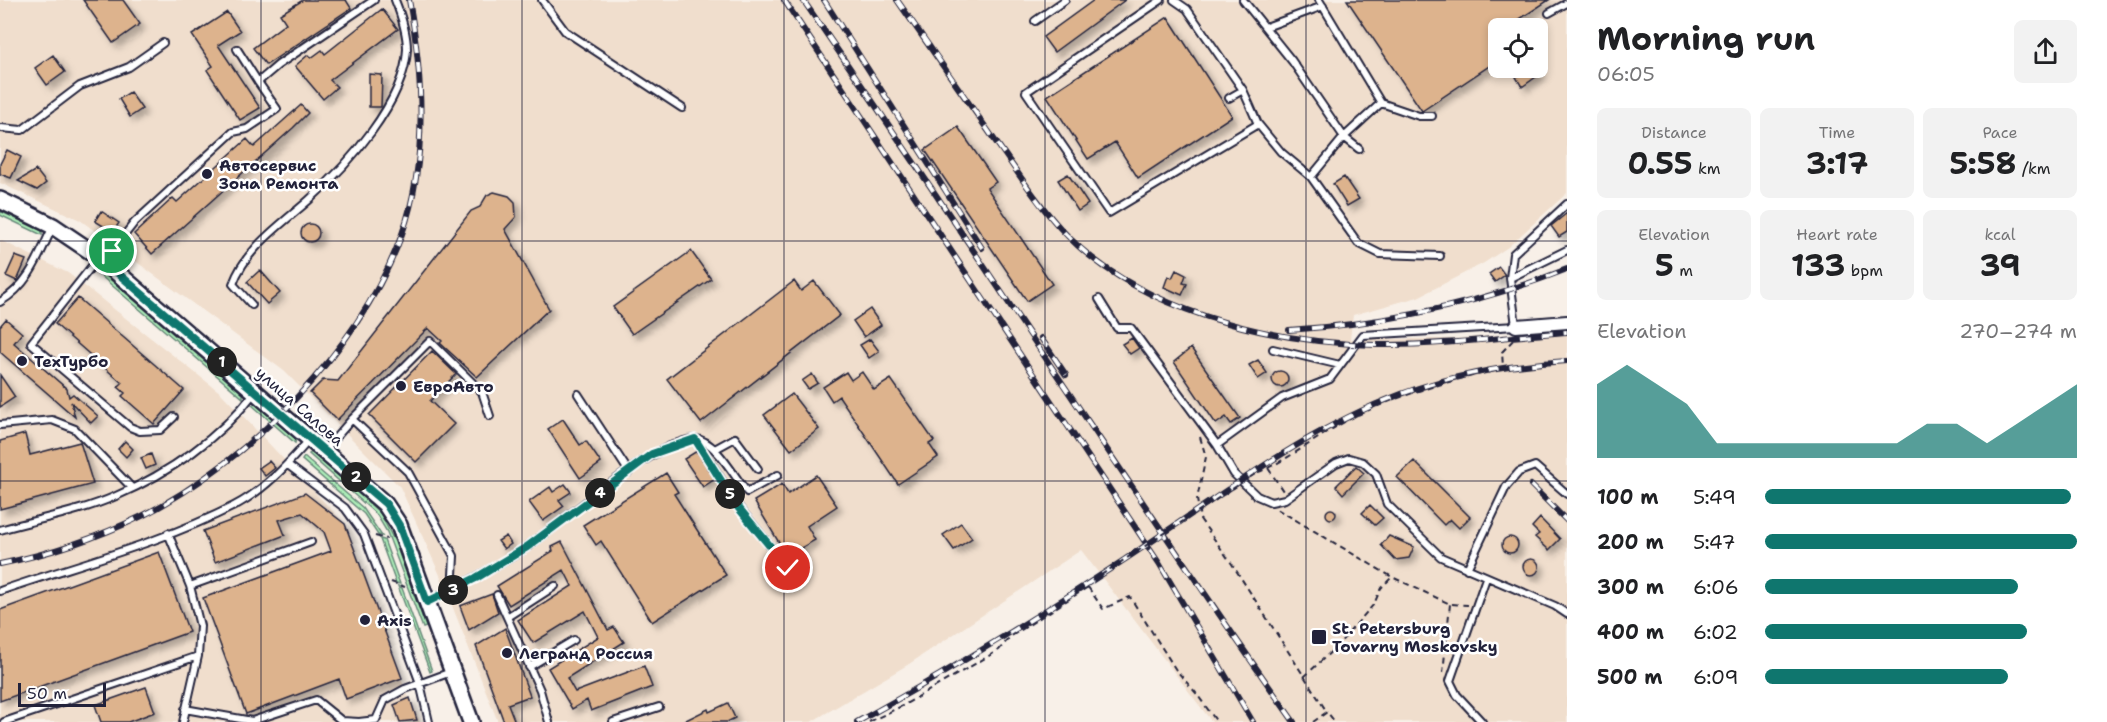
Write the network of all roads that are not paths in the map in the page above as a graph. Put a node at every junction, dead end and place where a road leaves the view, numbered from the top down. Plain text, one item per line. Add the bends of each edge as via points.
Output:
1 (374, 0) edge
2 (395, 0) edge
3 (542, 0) edge
4 (1065, 0) edge
5 (1161, 0) edge
6 (1174, 0) edge
7 (1243, 0) edge
8 (1321, 3) edge
9 (1567, 3) edge
10 (1549, 13) dead end
11 (1035, 21) dead end
12 (1266, 27) junction
13 (163, 43) dead end
14 (237, 50) dead end
15 (258, 82) junction
16 (1243, 90) junction
17 (1229, 98) dead end
18 (1381, 103) junction
19 (682, 108) dead end
20 (1432, 116) dead end
21 (1258, 124) junction
22 (0, 130) edge
23 (1344, 137) junction
24 (1359, 150) dead end
25 (1311, 177) junction
26 (0, 200) edge
27 (1567, 204) edge
28 (53, 226) junction
29 (1567, 249) edge
30 (1440, 256) dead end
31 (99, 257) junction
32 (1510, 278) junction
33 (1099, 299) dead end
34 (0, 302) edge
35 (252, 305) dead end
36 (1567, 322) edge
37 (1516, 326) junction
38 (1273, 349) dead end
39 (1341, 365) junction
40 (255, 391) junction
41 (578, 394) dead end
42 (490, 416) dead end
43 (174, 417) dead end
44 (352, 419) junction
45 (0, 425) edge
46 (310, 438) junction
47 (695, 439) junction
48 (1216, 445) junction
49 (715, 449) junction
50 (324, 451) junction
51 (288, 465) junction
52 (758, 469) dead end
53 (629, 472) junction
54 (778, 475) dead end
55 (132, 488) junction
56 (1567, 494) edge
57 (0, 530) edge
58 (168, 533) junction
59 (311, 542) dead end
60 (788, 568) dead end
61 (1467, 569) junction
62 (1486, 578) junction
63 (190, 586) junction
64 (555, 586) dead end
65 (458, 587) junction
66 (0, 591) edge
67 (497, 595) dead end
68 (427, 602) junction
69 (1567, 614) edge
70 (507, 617) junction
71 (574, 640) dead end
72 (198, 656) junction
73 (530, 667) junction
74 (452, 671) junction
75 (420, 683) junction
76 (659, 707) dead end
77 (185, 709) junction
78 (4, 722) edge
79 (183, 722) edge
80 (359, 722) edge
81 (429, 722) edge
82 (471, 722) edge
83 (549, 722) edge
84 (613, 722) edge
85 (1482, 722) edge

1 - 15 lane via 278,64
2 - 35 lane via 407,48 394,92 355,155 239,268 234,284
3 - 19 lane via 565,31
4 - 11 lane
5 - 21 lane via 1026,92 1109,213
6 - 16 lane via 1187,9
7 - 12 lane
8 - 12 lane
8 - 18 lane
9 - 10 lane
12 - 23 lane
13 - 22 lane via 129,67 80,86 22,130
14 - 15 lane
15 - 31 lane via 277,109 247,129 233,132 134,223 112,251
16 - 17 lane
16 - 21 lane
18 - 20 lane via 1419,116
18 - 23 lane
21 - 25 lane via 1281,152
23 - 24 lane
23 - 25 lane
25 - 30 lane via 1358,243 1380,254
26 - 28 street, улица Салова
27 - 32 lane via 1513,254
28 - 31 street, улица Салова
28 - 34 lane via 25,281 17,292
29 - 32 lane
31 - 40 street, улица Салова
31 - 43 lane via 31,343 130,427 160,430
32 - 37 lane
33 - 48 lane via 1117,328 1131,328
36 - 37 street
37 - 39 lane via 1363,335
38 - 39 lane
39 - 48 lane via 1330,379 1282,398
40 - 46 street, улица Салова
40 - 55 lane via 228,424 200,448
41 - 53 lane
42 - 44 lane via 482,392 430,341
44 - 50 lane
44 - 65 lane via 408,472 454,556 453,575
45 - 55 lane via 52,420 75,429
46 - 50 street, улица Салова
46 - 51 lane
47 - 49 lane
47 - 53 lane via 652,454
47 - 60 lane via 737,506
48 - 61 lane via 1234,474 1257,496 1271,502 1285,499 1336,463 1349,458 1363,462 1376,474 1387,504 1396,515 1441,557
49 - 52 lane via 735,438
49 - 54 lane via 747,492
50 - 68 street, улица Салова via 391,511
51 - 58 lane via 236,505
51 - 75 lane via 345,508 364,534
53 - 65 lane via 527,547
55 - 57 lane via 114,497
56 - 61 lane via 1535,466 1519,472 1506,487
58 - 63 lane
58 - 66 lane
59 - 63 lane
61 - 62 lane
62 - 69 lane
62 - 85 lane via 1450,681 1457,695
63 - 72 lane via 200,626
64 - 70 lane
65 - 68 lane
67 - 70 lane
68 - 74 street, улица Салова
70 - 73 lane
71 - 73 lane
72 - 77 lane
72 - 78 lane
73 - 83 lane
74 - 75 lane
74 - 82 street, улица Салова
75 - 80 lane via 385,700 376,720
75 - 81 lane
76 - 84 lane
77 - 79 lane
77 - 80 lane via 252,721 316,700 342,721

